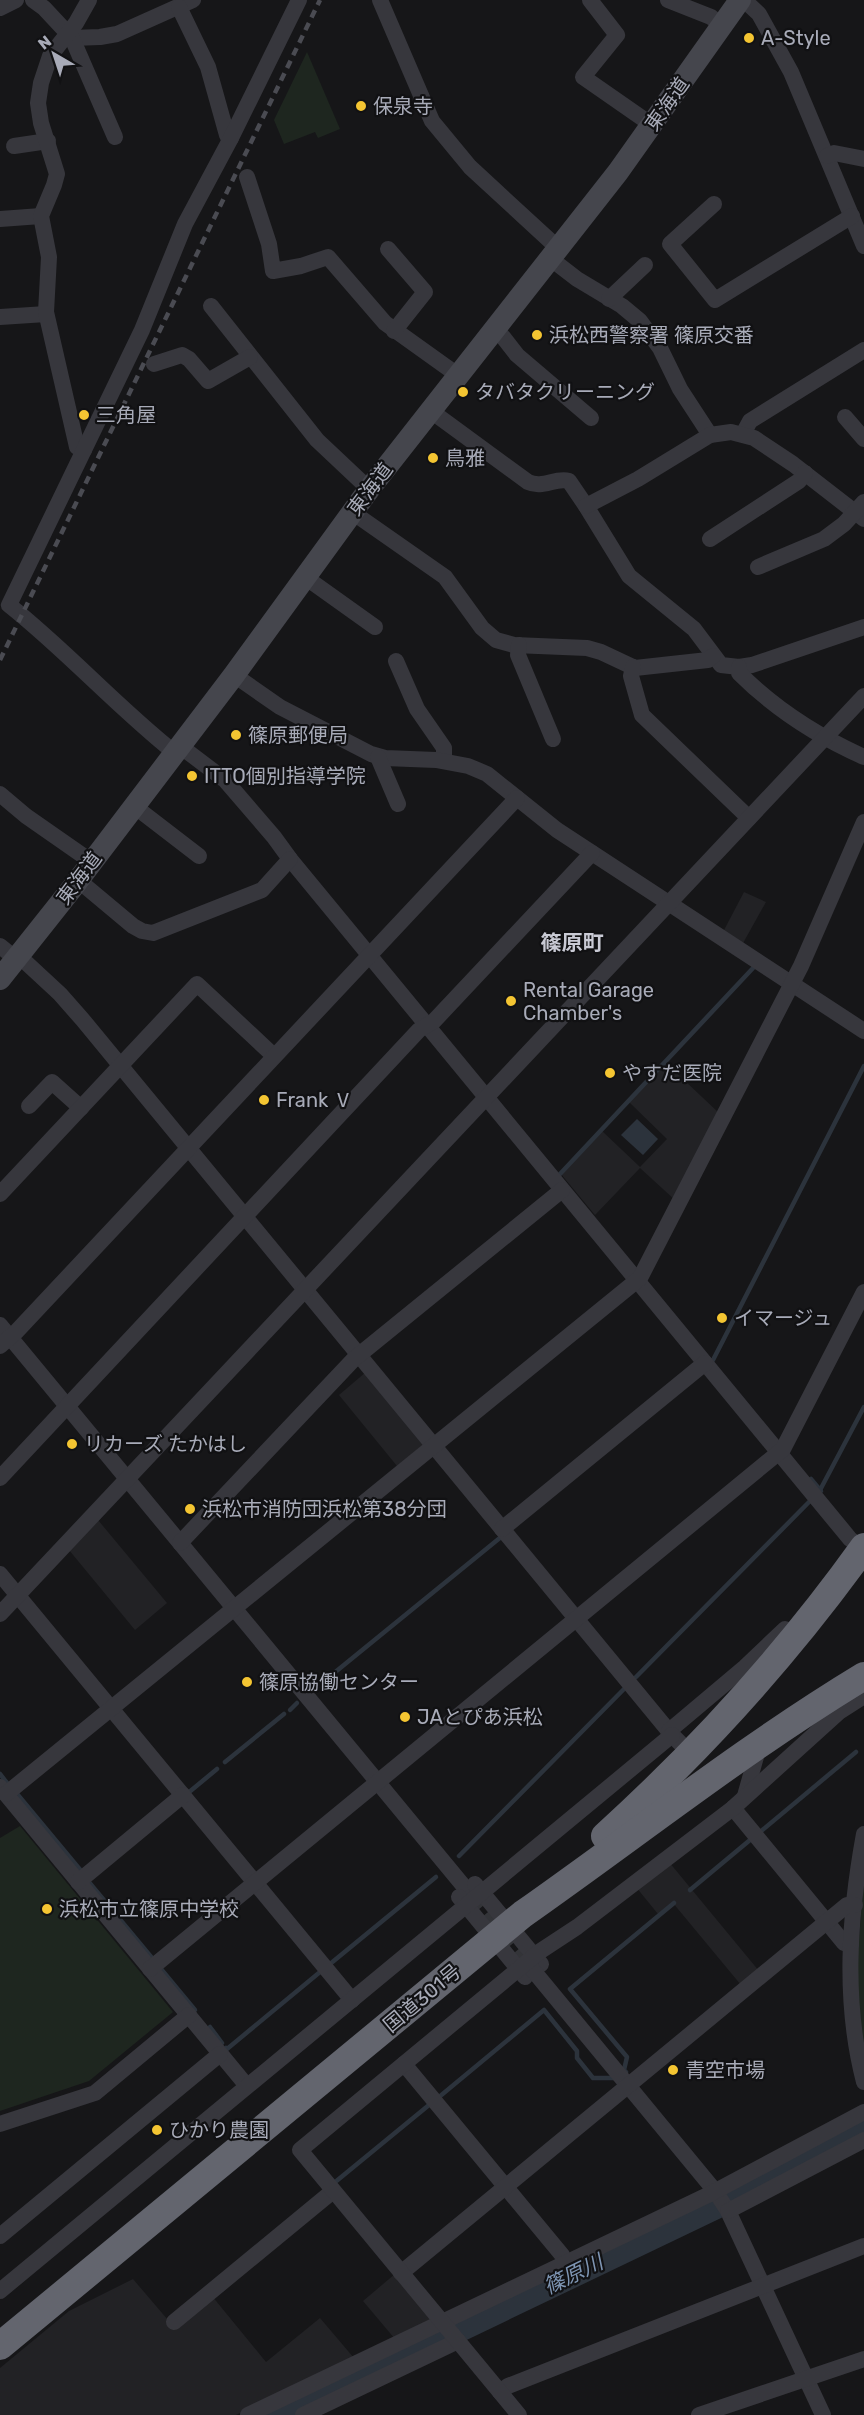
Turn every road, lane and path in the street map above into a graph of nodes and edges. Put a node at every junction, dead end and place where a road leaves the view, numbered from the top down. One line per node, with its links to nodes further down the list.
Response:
1 (15, 0): 10 (street)
2 (33, 0): 12 (street)
3 (89, 0): 12 (street)
4 (299, 0): 15 (street)
5 (380, 0): 27 (street)
6 (590, 0): 13 (street)
7 (668, 0): 11 (street)
8 (742, 0): 11 (main road, 東海道); 18 (street)
9 (174, 4): 12 (street); 15 (street)
10 (0, 8)
11 (722, 26): 13 (main road, 東海道)
12 (70, 36): 14 (street); 16 (street)
13 (652, 125): 27 (main road, 東海道)
14 (114, 137)
15 (231, 138): 45 (street)
16 (48, 141): 17 (street); 22 (street)
17 (14, 146)
18 (827, 156): 19 (street); 23 (street)
19 (864, 159)
20 (248, 177): 33 (street)
21 (714, 204): 23 (street)
22 (41, 216): 24 (street); 31 (street)
23 (852, 216): 25 (street)
24 (0, 219)
25 (864, 246)
26 (388, 249): 33 (street)
27 (555, 254): 29 (street); 34 (main road, 東海道)
28 (645, 265): 29 (street)
29 (609, 299): 43 (street)
30 (211, 306): 36 (street)
31 (46, 314): 32 (street); 45 (street)
32 (0, 316)
33 (394, 331): 38 (street)
34 (495, 331): 38 (main road, 東海道); 41 (street)
35 (864, 350): 42 (street)
36 (250, 357): 37 (street); 47 (street)
37 (154, 364)
38 (459, 376): 39 (main road, 東海道)
39 (431, 411): 47 (main road, 東海道); 48 (street)
40 (846, 417): 44 (street)
41 (591, 418)
42 (743, 434): 43 (street); 46 (street)
43 (710, 435): 48 (street)
44 (864, 439)
45 (84, 450): 54 (street)
46 (805, 473): 49 (street); 51 (street)
47 (369, 489): 50 (main road, 東海道)
48 (586, 506): 58 (street)
49 (861, 511): 52 (street)
50 (352, 512): 53 (main road, 東海道); 57 (street)
51 (710, 539)
52 (759, 567)
53 (305, 577): 55 (street); 62 (main road, 東海道)
54 (3, 602): 66 (street)
55 (375, 627)
56 (864, 627): 61 (street)
57 (519, 645): 60 (street); 64 (street)
58 (713, 656): 60 (street); 61 (street)
59 (403, 666): 69 (street)
60 (633, 667): 74 (street)
61 (739, 667): 65 (street)
62 (234, 675): 66 (main road, 東海道); 68 (street)
63 (864, 696): 65 (street)
64 (553, 739)
65 (824, 739): 67 (street); 74 (street)
66 (178, 749): 73 (main road, 東海道); 78 (street)
67 (864, 756)
68 (378, 757): 69 (street); 72 (street)
69 (444, 761): 71 (street)
70 (0, 794): 79 (street)
71 (517, 798): 76 (street); 83 (street)
72 (398, 804)
73 (134, 806): 77 (street); 79 (main road, 東海道)
74 (749, 818): 81 (street)
75 (864, 822): 85 (street)
76 (592, 853): 81 (street); 86 (street)
77 (199, 856)
78 (290, 859): 80 (street); 83 (street)
79 (92, 862): 80 (main road, 東海道)
80 (78, 880): 82 (main road, 東海道)
81 (669, 903): 85 (street); 91 (street)
82 (12, 953): 84 (main road, 東海道); 89 (street)
83 (369, 955): 86 (street); 88 (street)
84 (0, 979)
85 (792, 984): 87 (street); 97 (street)
86 (427, 1026): 91 (street); 96 (street)
87 (864, 1031)
88 (274, 1056): 89 (street); 93 (street)
89 (120, 1065): 92 (street); 93 (street)
90 (30, 1098): 92 (street)
91 (486, 1098): 94 (street); 98 (street)
92 (81, 1108): 95 (street)
93 (189, 1148): 96 (street); 100 (street)
94 (562, 1190): 97 (street); 101 (street)
95 (0, 1194)
96 (245, 1216): 98 (street); 103 (street)
97 (637, 1280): 102 (street); 104 (street)
98 (306, 1290): 101 (street); 107 (street)
99 (864, 1292): 105 (street)
100 (4, 1336): 103 (street)
101 (359, 1355): 104 (street); 109 (street)
102 (705, 1363): 105 (street); 108 (street)
103 (67, 1406): 106 (street); 107 (street)
104 (434, 1446): 108 (street); 113 (street)
105 (778, 1453): 110 (street); 115 (street)
106 (0, 1478)
107 (127, 1479): 109 (street); 112 (street)
108 (502, 1529): 115 (street)
109 (180, 1543): 113 (street)
110 (862, 1543): 119 (highway)
111 (0, 1574): 112 (street)
112 (18, 1596): 114 (street); 118 (street)
113 (234, 1609): 118 (street); 121 (street)
114 (0, 1614)
115 (576, 1618): 119 (street); 121 (street)
116 (864, 1676): 120 (highway, 国道301号)
117 (864, 1696): 124 (street)
118 (112, 1708): 122 (street); 123 (street)
119 (677, 1740): 128 (street); 131 (highway)
120 (760, 1742): 124 (street); 131 (highway, 国道301号)
121 (381, 1786): 127 (street); 128 (street)
122 (3, 1794): 126 (street)
123 (183, 1795): 126 (street); 127 (street)
124 (739, 1803): 130 (street); 133 (street)
125 (864, 1834): 129 (street)
126 (78, 1882): 134 (street)
127 (254, 1882): 134 (street); 135 (street)
128 (473, 1898): 131 (street); 135 (street)
129 (855, 1905): 130 (street); 132 (street)
130 (826, 1922): 132 (street); 139 (street)
131 (509, 1926): 133 (street); 156 (highway, 国道301号)
132 (851, 1944): 140 (street)
133 (528, 1965): 138 (street); 139 (street)
134 (150, 1969): 136 (street)
135 (352, 2000): 141 (street)
136 (189, 2015): 137 (street); 143 (street)
137 (220, 2054): 141 (street); 148 (street)
138 (404, 2064): 145 (street); 146 (street)
139 (624, 2081): 145 (street); 147 (street)
140 (864, 2082)
141 (247, 2086): 153 (street)
142 (864, 2112): 147 (street)
143 (0, 2124)
144 (864, 2140): 147 (street)
145 (505, 2187): 150 (street); 151 (street)
146 (333, 2191): 151 (street); 154 (street)
147 (722, 2202): 150 (street); 152 (street)
148 (0, 2236)
149 (864, 2246): 152 (street)
150 (565, 2263): 155 (street)
151 (401, 2273): 155 (street)
152 (763, 2286): 158 (street); 159 (street)
153 (0, 2290)
154 (174, 2322)
155 (450, 2332): 159 (street); 160 (street); 161 (street)
156 (0, 2346)
157 (864, 2359): 158 (street)
158 (808, 2379): 163 (street); 164 (street)
159 (500, 2392): 162 (street)
160 (248, 2415)
161 (303, 2415)
162 (519, 2415)
163 (699, 2415)
164 (823, 2415)

